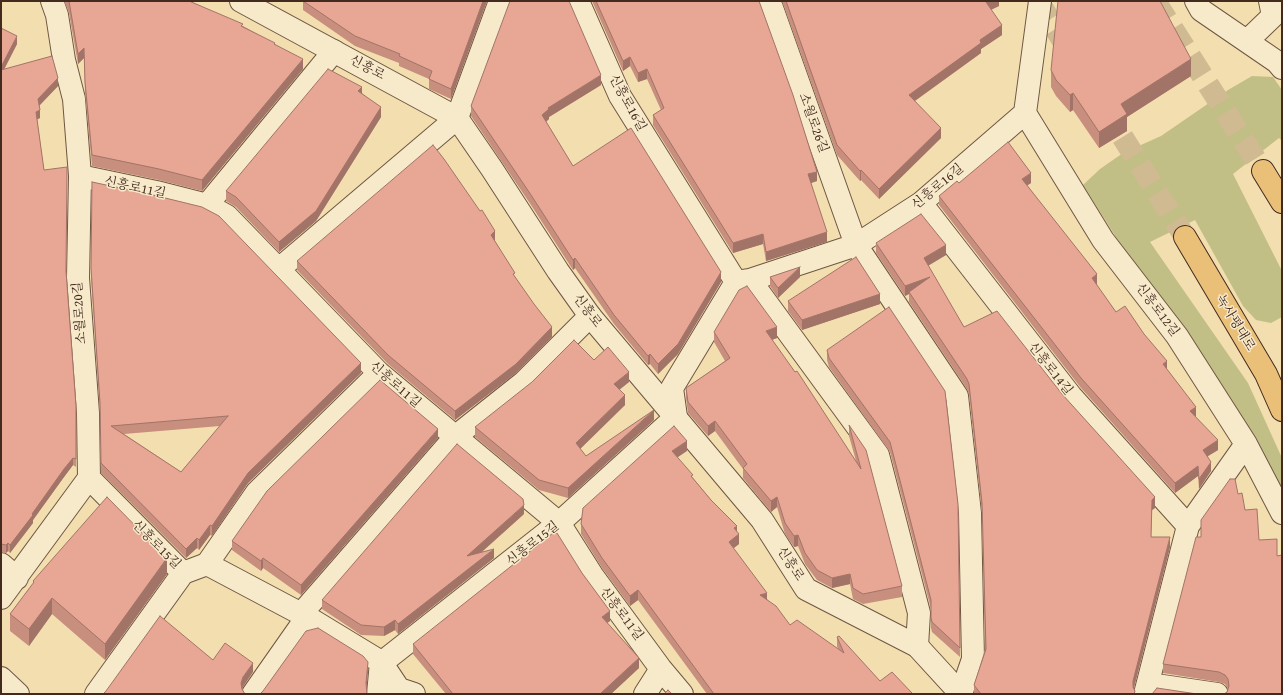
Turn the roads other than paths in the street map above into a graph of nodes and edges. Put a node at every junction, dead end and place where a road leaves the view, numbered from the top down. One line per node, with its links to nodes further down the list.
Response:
1 (52, 1): 15 (street, 소월로20길)
2 (242, 1): 10 (street, 신흥로)
3 (500, 1): 13 (street)
4 (578, 1): 22 (street, 신흥로16길)
5 (768, 1): 20 (street, 소월로26길)
6 (1040, 1): 12 (street)
7 (1196, 1): 9 (street)
8 (1270, 1): 9 (street)
9 (1247, 41): 11 (street)
10 (334, 51): 13 (street, 신흥로); 18 (street)
11 (1282, 68)
12 (1024, 113): 17 (street, 신흥로16길); 28 (street, 신흥로12길)
13 (457, 118): 21 (street); 23 (street, 신흥로)
14 (1263, 171): 16 (main road)
15 (80, 176): 18 (street, 신흥로11길); 29 (street, 소월로20길)
16 (1282, 202)
17 (921, 203): 20 (street, 신흥로16길); 32 (street, 신흥로14길)
18 (207, 205): 21 (street, 신흥로11길)
19 (1185, 238): 25 (main road, 녹사평대로)
20 (856, 245): 22 (street, 신흥로16길); 50 (street, 신흥로)
21 (279, 269): 24 (street, 신흥로11길)
22 (743, 281): 26 (street); 38 (street)
23 (590, 316): 26 (street, 신흥로); 27 (street)
24 (379, 373): 27 (street, 신흥로11길); 33 (street)
25 (1282, 410)
26 (676, 417): 31 (street, 신흥로15길); 38 (street, 신흥로)
27 (456, 436): 31 (street, 신흥로11길); 37 (street)
28 (1246, 444): 30 (street, 신흥로12길); 32 (street)
29 (89, 478): 34 (street); 35 (street, 신흥로15길)
30 (1282, 513)
31 (560, 524): 39 (street, 신흥로15길); 40 (street, 신흥로11길)
32 (1188, 526): 42 (street)
33 (207, 564): 35 (street, 신흥로15길); 37 (street)
34 (9, 571): 36 (street)
35 (183, 573): 44 (street)
36 (1, 598)
37 (304, 616): 39 (street); 45 (street)
38 (917, 646): 50 (street, 신흥로)
39 (381, 662): 46 (street); 47 (street)
40 (661, 668): 48 (street); 49 (street, 신흥로11길)
41 (1, 678): 43 (street)
42 (1147, 689): 51 (street)
43 (18, 694)
44 (96, 694)
45 (253, 694)
46 (378, 694)
47 (414, 694)
48 (645, 694)
49 (682, 694)
50 (961, 694)
51 (1217, 694)

